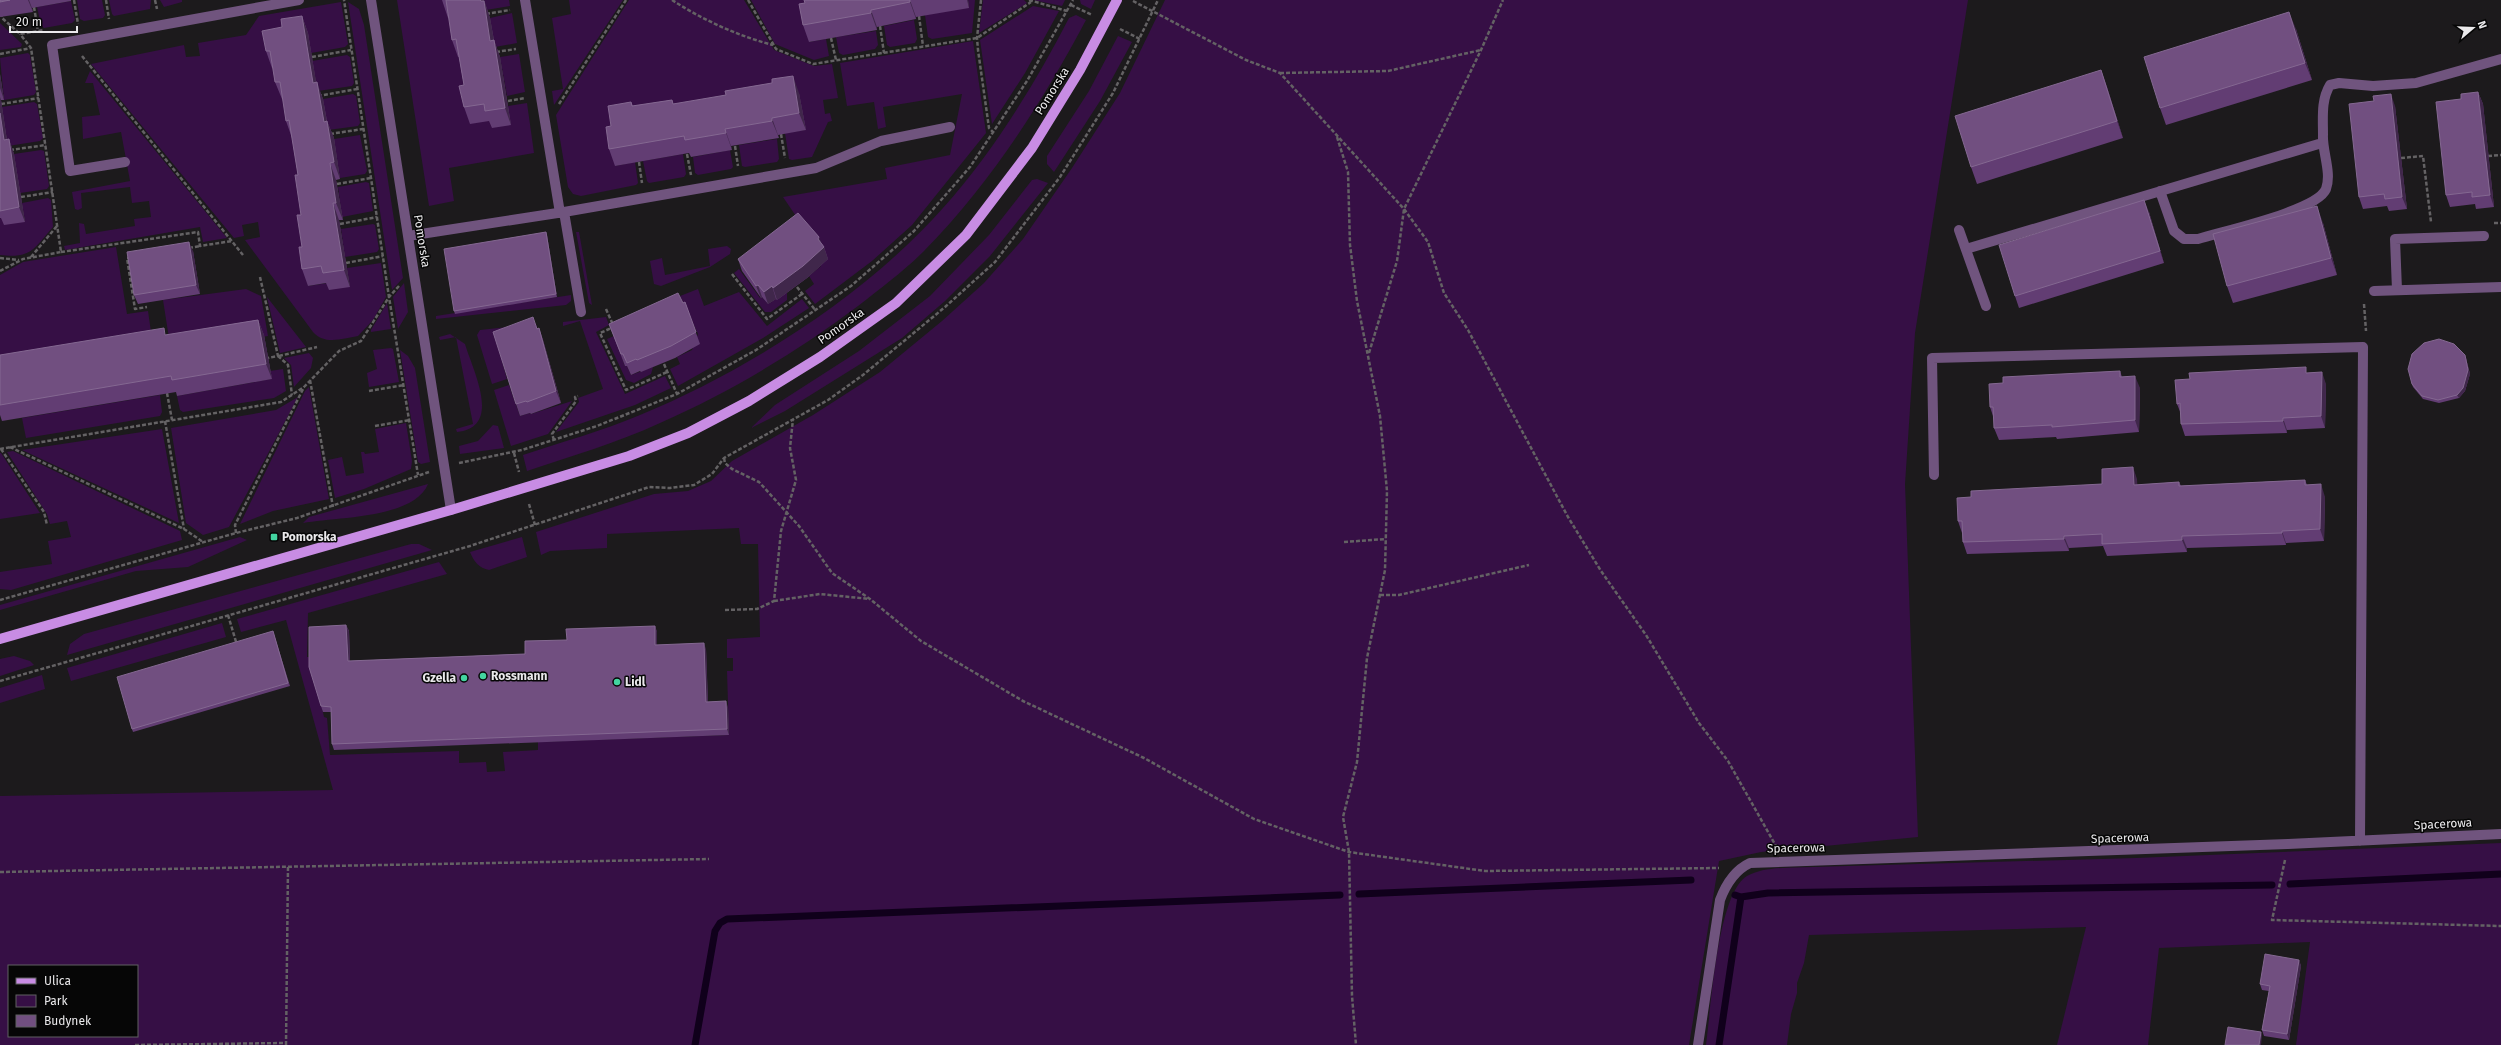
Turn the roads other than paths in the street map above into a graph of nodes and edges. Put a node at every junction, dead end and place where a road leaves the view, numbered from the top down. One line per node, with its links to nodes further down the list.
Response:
1 (299, 0): 8 (street)
2 (371, 0): 12 (street, Pomorska)
3 (525, 0): 10 (street)
4 (1117, 0): 21 (main road, Pomorska)
5 (2501, 59): 7 (street)
6 (950, 127): 10 (street)
7 (2322, 143): 9 (street); 9 (street)
8 (125, 162)
9 (2160, 192): 14 (street)
10 (562, 212): 12 (street); 19 (street)
11 (1959, 230): 14 (street)
12 (408, 236): 21 (street, Pomorska)
13 (2484, 236): 16 (street)
14 (1966, 249): 18 (street)
15 (2501, 287): 16 (street)
16 (2396, 290): 17 (street)
17 (2374, 291)
18 (1986, 306)
19 (581, 312)
20 (1934, 475): 24 (street)
21 (451, 510): 22 (main road, Pomorska)
22 (0, 638)
23 (2501, 834): 24 (street, Spacerowa)
24 (2360, 841): 25 (street, Spacerowa)
25 (1698, 1045)

